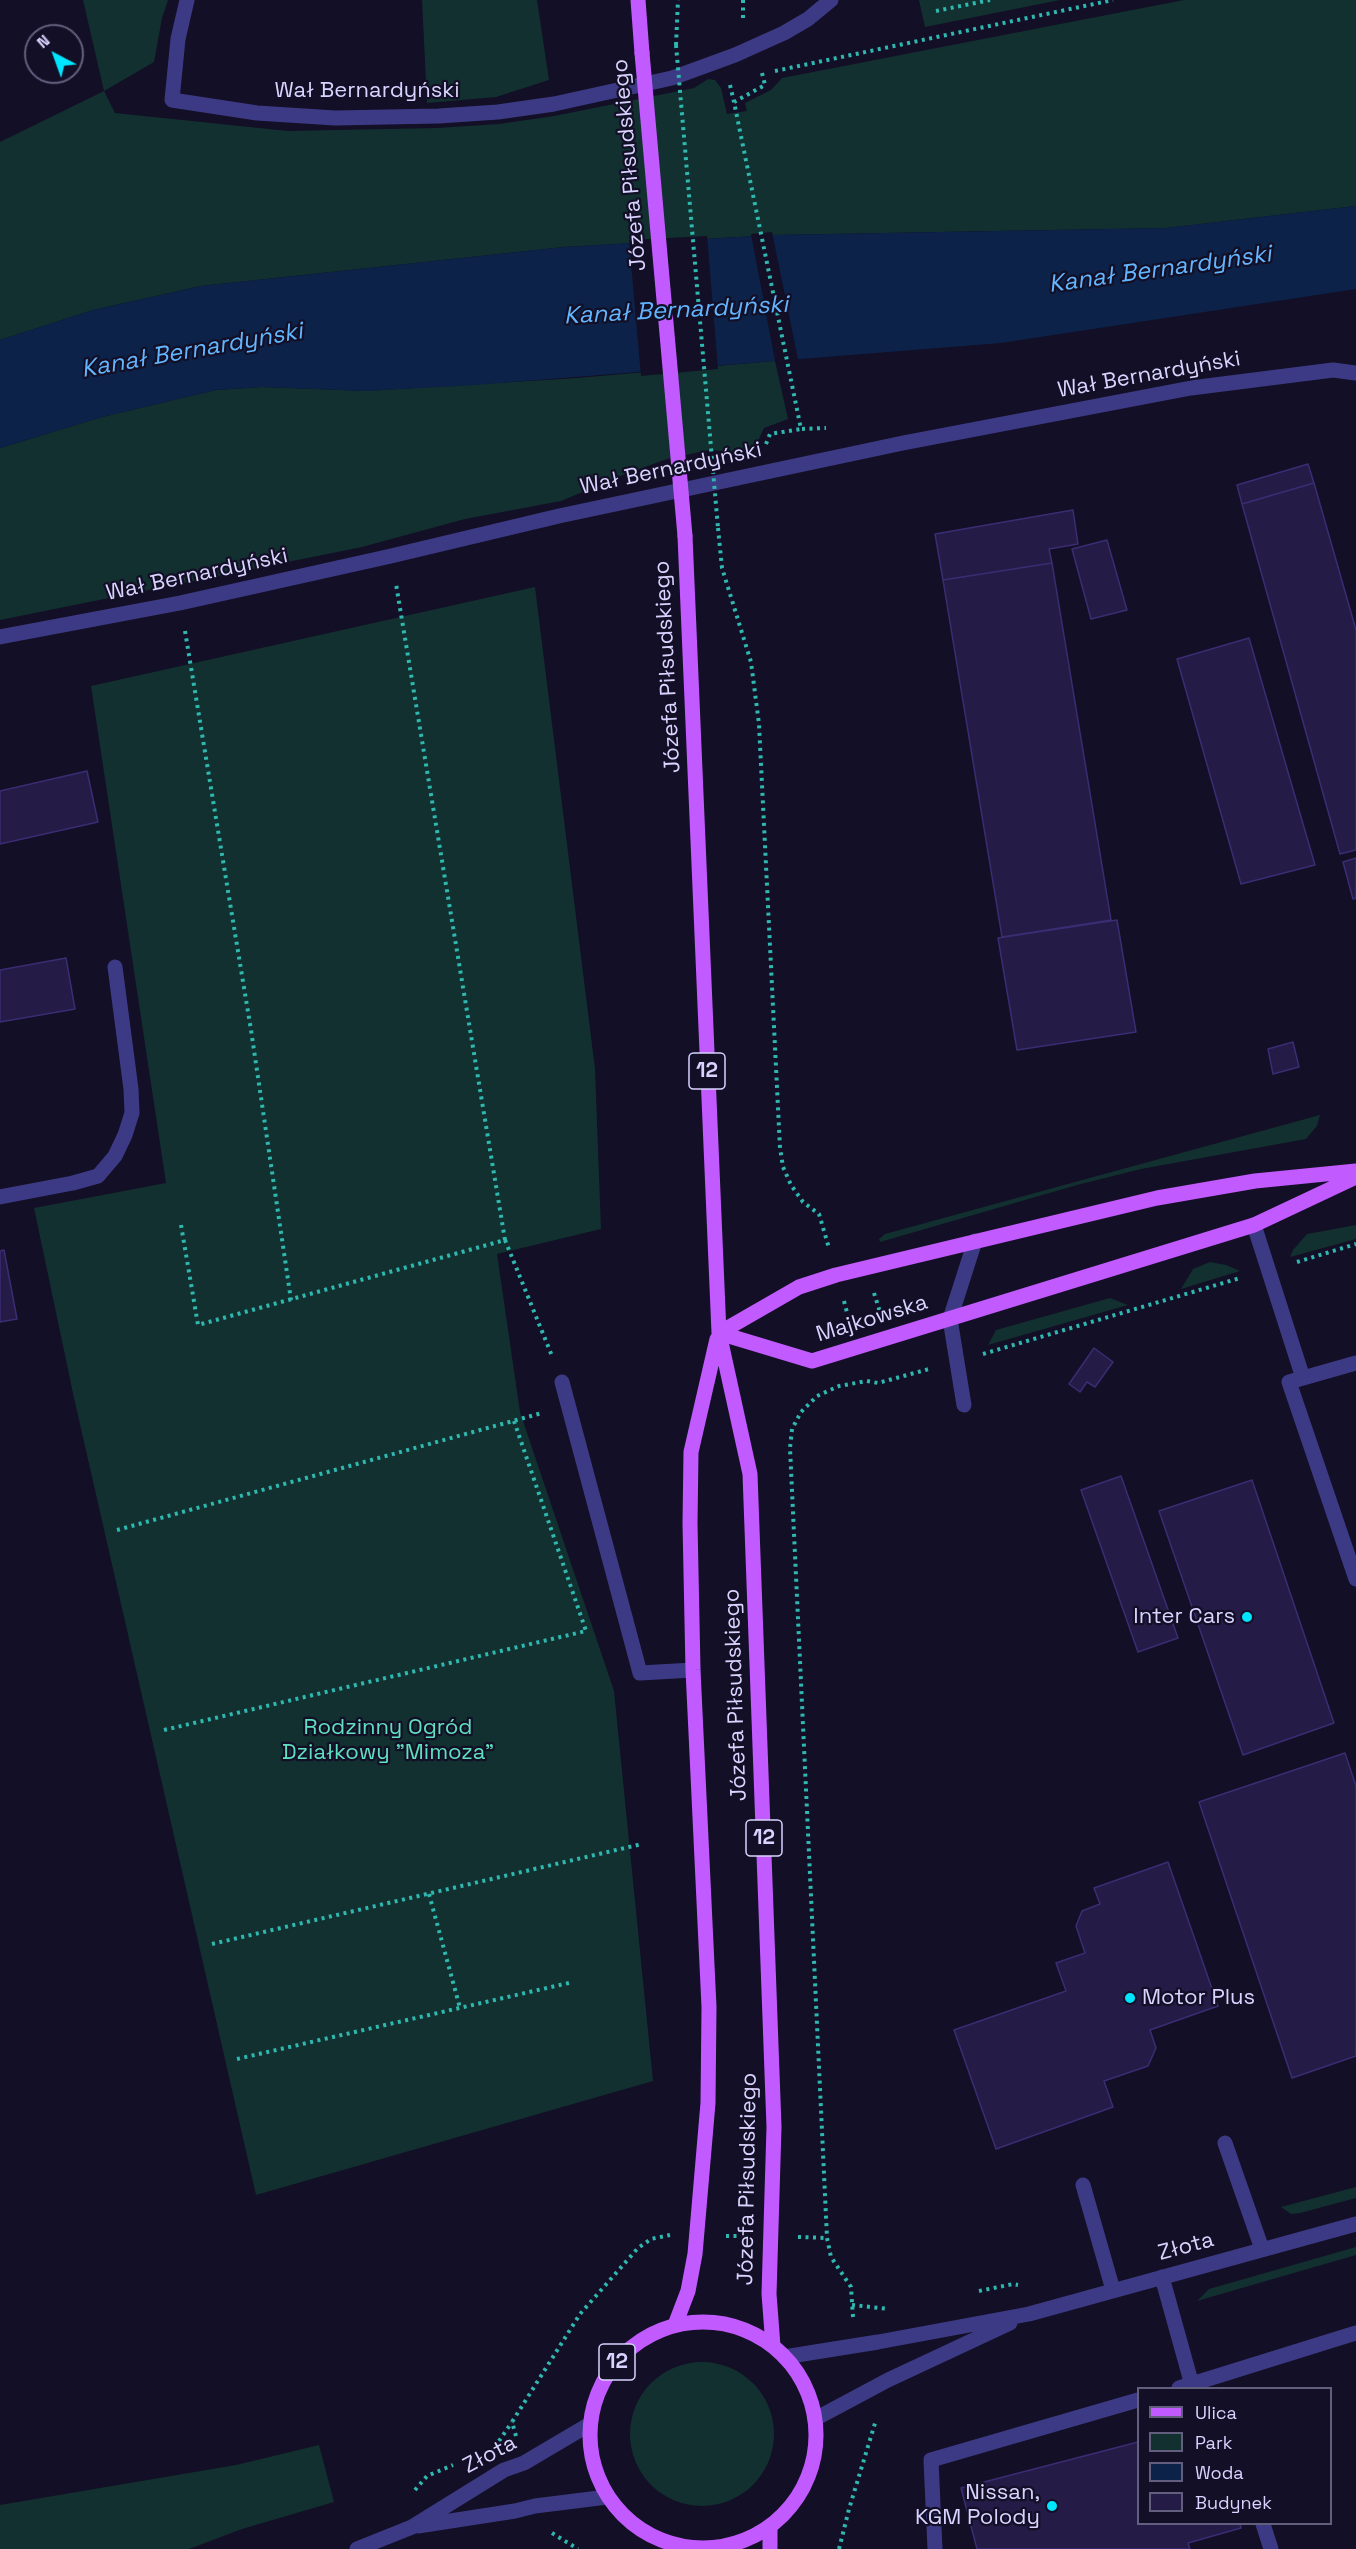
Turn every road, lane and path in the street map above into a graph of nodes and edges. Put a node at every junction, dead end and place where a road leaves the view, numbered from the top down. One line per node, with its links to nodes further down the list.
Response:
1 (187, 0): 4 (street, Wał Bernardyński)
2 (638, 0): 34 (main road, Józefa Piłsudskiego / 12, bridge)
3 (678, 0): 23 (path, bridge)
4 (831, 0)
5 (990, 0): 7 (path)
6 (1113, 0): 8 (path)
7 (936, 10)
8 (763, 73): 9 (path); 11 (path)
9 (752, 75)
10 (729, 79): 11 (path)
11 (734, 102): 13 (path)
12 (1356, 373): 16 (street, Wał Bernardyński)
13 (798, 418)
14 (801, 429): 15 (path)
15 (770, 434)
16 (391, 556): 17 (street, Wał Bernardyński); 26 (path)
17 (180, 603): 18 (street, Wał Bernardyński); 31 (path)
18 (0, 637)
19 (115, 967): 22 (street)
20 (1356, 1171): 27 (main road)
21 (1356, 1176): 25 (main road, Majkowska)
22 (0, 1197)
23 (819, 1214)
24 (181, 1225): 31 (path)
25 (1254, 1225): 29 (street); 33 (main road, Majkowska)
26 (505, 1240): 31 (path); 38 (path)
27 (975, 1241): 33 (street); 34 (main road)
28 (1356, 1245): 29 (path)
29 (1267, 1270): 35 (path); 37 (street)
30 (873, 1289): 32 (path)
31 (291, 1300)
32 (882, 1318)
33 (950, 1319): 34 (main road, Majkowska); 35 (street)
34 (719, 1333): 44 (main road, Józefa Piłsudskiego / 12); 56 (main road, Józefa Piłsudskiego / 12)
35 (956, 1362): 39 (street); 57 (path)
36 (1356, 1363): 37 (street)
37 (1303, 1378): 43 (street)
38 (562, 1382): 40 (street)
39 (964, 1405)
40 (569, 1406): 41 (path); 44 (street)
41 (514, 1421): 42 (path); 45 (path)
42 (117, 1530)
43 (1356, 1579)
44 (693, 1670): 55 (main road, Józefa Piłsudskiego / 12)
45 (164, 1730)
46 (642, 1844): 47 (path)
47 (429, 1894): 48 (path); 50 (path)
48 (212, 1944)
49 (573, 1982): 50 (path)
50 (460, 2008): 51 (path)
51 (237, 2059)
52 (1225, 2144): 58 (street)
53 (1083, 2185): 61 (street)
54 (1356, 2224): 58 (street, Złota)
55 (697, 2236): 56 (path); 66 (main road, Józefa Piłsudskiego / 12); 76 (path)
56 (771, 2237): 57 (path); 69 (main road, Józefa Piłsudskiego / 12)
57 (827, 2238): 63 (path)
58 (1262, 2249): 59 (street, Złota)
59 (1162, 2277): 61 (street, Złota); 71 (street)
60 (1013, 2284): 62 (path)
61 (1113, 2290): 65 (street, Złota)
62 (970, 2293)
63 (852, 2305): 64 (path); 68 (path)
64 (894, 2309)
65 (1029, 2314): 68 (street, Złota); 72 (street, Złota)
66 (675, 2325): 69 (main road, 12); 75 (main road, 12)
67 (1356, 2333): 70 (street)
68 (858, 2345): 69 (street, Złota)
69 (778, 2351): 74 (main road, 12)
70 (1222, 2382): 71 (street)
71 (1185, 2386)
72 (869, 2391): 74 (street, Złota); 86 (path)
73 (1137, 2400): 87 (street)
74 (815, 2420): 81 (main road, 12)
75 (590, 2424): 76 (street, Złota); 77 (main road, 12)
76 (524, 2463): 80 (street, Złota)
77 (607, 2497): 78 (street, Złota); 83 (main road, 12)
78 (535, 2506): 80 (street, Złota); 84 (path)
79 (1264, 2525): 88 (street)
80 (412, 2527): 82 (street, Złota)
81 (770, 2527): 83 (main road, 12); 85 (main road)
82 (361, 2548)
83 (685, 2548)
84 (578, 2549)
85 (770, 2549)
86 (839, 2549)
87 (936, 2549)
88 (1270, 2549)

